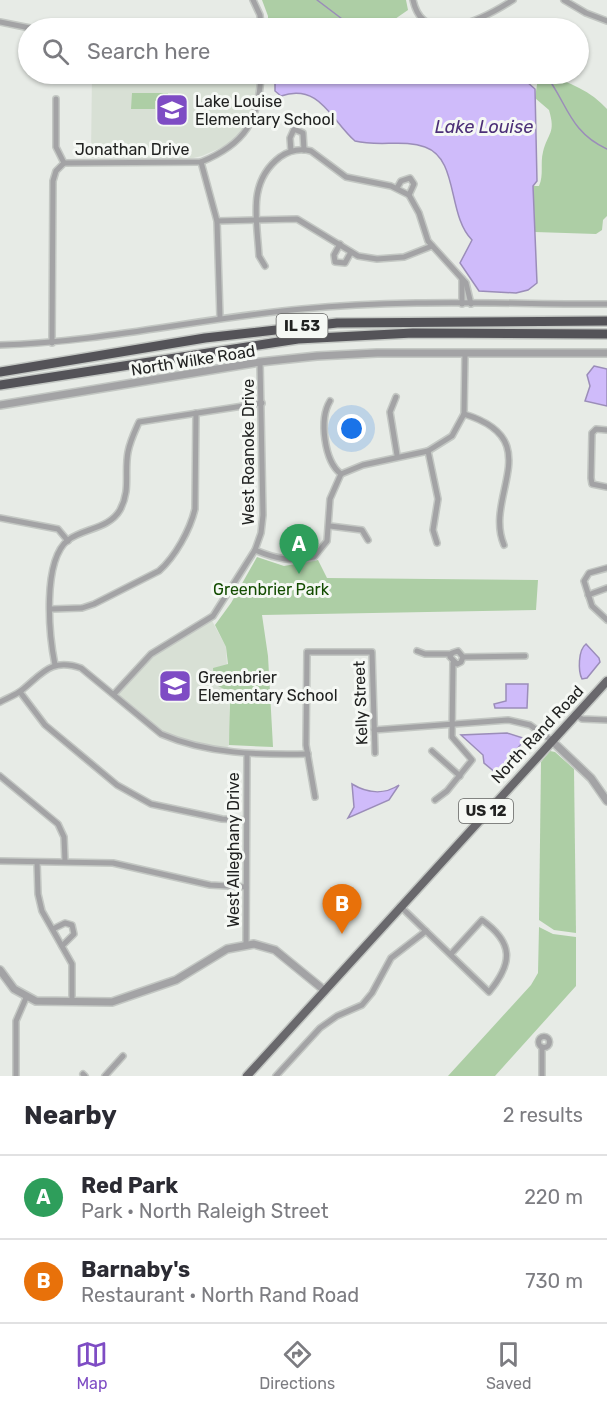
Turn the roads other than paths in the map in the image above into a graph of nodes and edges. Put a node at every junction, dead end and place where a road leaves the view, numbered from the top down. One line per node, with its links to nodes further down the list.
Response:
1 (253, 0): 5 (street)
2 (413, 0): 6 (street)
3 (513, 0): 7 (street)
4 (564, 0): 8 (street)
5 (260, 18)
6 (419, 18)
7 (483, 18)
8 (607, 21)
9 (0, 22): 10 (street)
10 (18, 26)
11 (261, 84): 15 (street)
12 (56, 99): 16 (street)
13 (304, 150): 14 (street); 14 (street); 17 (street)
14 (291, 151): 19 (street)
15 (201, 162): 16 (street, Jonathan Drive); 20 (street)
16 (64, 163): 32 (street)
17 (397, 188): 18 (street); 18 (street)
18 (409, 195): 22 (street)
19 (257, 219): 20 (street); 21 (street); 24 (street)
20 (217, 221): 29 (street)
21 (340, 244): 23 (street); 23 (street)
22 (432, 246): 23 (street); 25 (street)
23 (351, 252)
24 (264, 266)
25 (462, 279): 26 (street); 27 (street)
26 (462, 304): 27 (street); 29 (street)
27 (471, 304): 28 (street)
28 (607, 304)
29 (220, 318): 32 (street)
30 (607, 321): 37 (highway, IL 53)
31 (605, 335): 38 (highway, IL 53)
32 (52, 343): 33 (street)
33 (0, 345)
34 (607, 353): 35 (street, North Wilke Road)
35 (465, 354): 36 (street, North Wilke Road); 44 (street)
36 (260, 362): 41 (street, West Roanoke Drive); 42 (street, North Wilke Road)
37 (0, 372)
38 (0, 386)
39 (396, 397): 47 (street)
40 (330, 401): 48 (street)
41 (262, 403): 43 (street); 56 (street, West Roanoke Drive)
42 (0, 405)
43 (196, 413): 53 (street); 60 (street)
44 (464, 414): 46 (street); 55 (street)
45 (607, 430): 49 (street)
46 (428, 451): 47 (street); 54 (street)
47 (397, 455): 48 (street)
48 (341, 474): 51 (street)
49 (607, 487)
50 (0, 518): 53 (street)
51 (330, 526): 52 (street); 56 (street)
52 (368, 540)
53 (68, 541): 60 (street)
54 (437, 543)
55 (504, 545)
56 (255, 550): 70 (street, West Roanoke Drive)
57 (607, 568): 59 (street)
58 (607, 588): 59 (street)
59 (588, 595): 61 (street)
60 (52, 609): 67 (street)
61 (607, 620)
62 (417, 651): 63 (street)
63 (451, 654): 65 (street); 66 (street)
64 (525, 656): 65 (street)
65 (464, 657): 66 (street)
66 (453, 663): 74 (street)
67 (55, 665): 69 (street); 70 (street)
68 (607, 681): 72 (main road, North Rand Road / US 12)
69 (20, 692): 71 (street); 86 (street)
70 (114, 694): 80 (street)
71 (0, 702)
72 (575, 714): 73 (street); 76 (main road, North Rand Road / US 12)
73 (607, 720)
74 (452, 724): 75 (street); 76 (street); 81 (street)
75 (374, 730): 78 (street, Kelly Street); 79 (street, Kelly Street)
76 (551, 740): 84 (street); 91 (main road, North Rand Road / US 12)
77 (432, 751): 81 (street)
78 (375, 753)
79 (308, 754): 80 (street); 83 (street)
80 (246, 755): 86 (street, West Alleghany Drive)
81 (460, 776): 85 (street)
82 (1, 779): 88 (street)
83 (315, 797)
84 (607, 798)
85 (435, 800)
86 (246, 820): 90 (street, West Alleghany Drive)
87 (0, 861): 89 (street)
88 (65, 861): 89 (street); 90 (street)
89 (37, 862): 92 (street)
90 (246, 887): 94 (street, West Alleghany Drive)
91 (400, 906): 93 (street); 98 (main road, North Rand Road / US 12)
92 (53, 929): 95 (street); 95 (street)
93 (426, 931): 96 (street); 106 (street)
94 (246, 945): 98 (street); 100 (street)
95 (62, 946): 100 (street)
96 (451, 954): 96 (street)
97 (0, 970): 99 (street)
98 (324, 990): 105 (main road, North Rand Road / US 12)
99 (26, 998): 100 (street); 103 (street)
100 (72, 1002)
101 (542, 1047): 107 (street)
102 (123, 1056): 104 (street)
103 (16, 1076)
104 (105, 1076)
105 (248, 1076)
106 (276, 1076)
107 (542, 1076)

